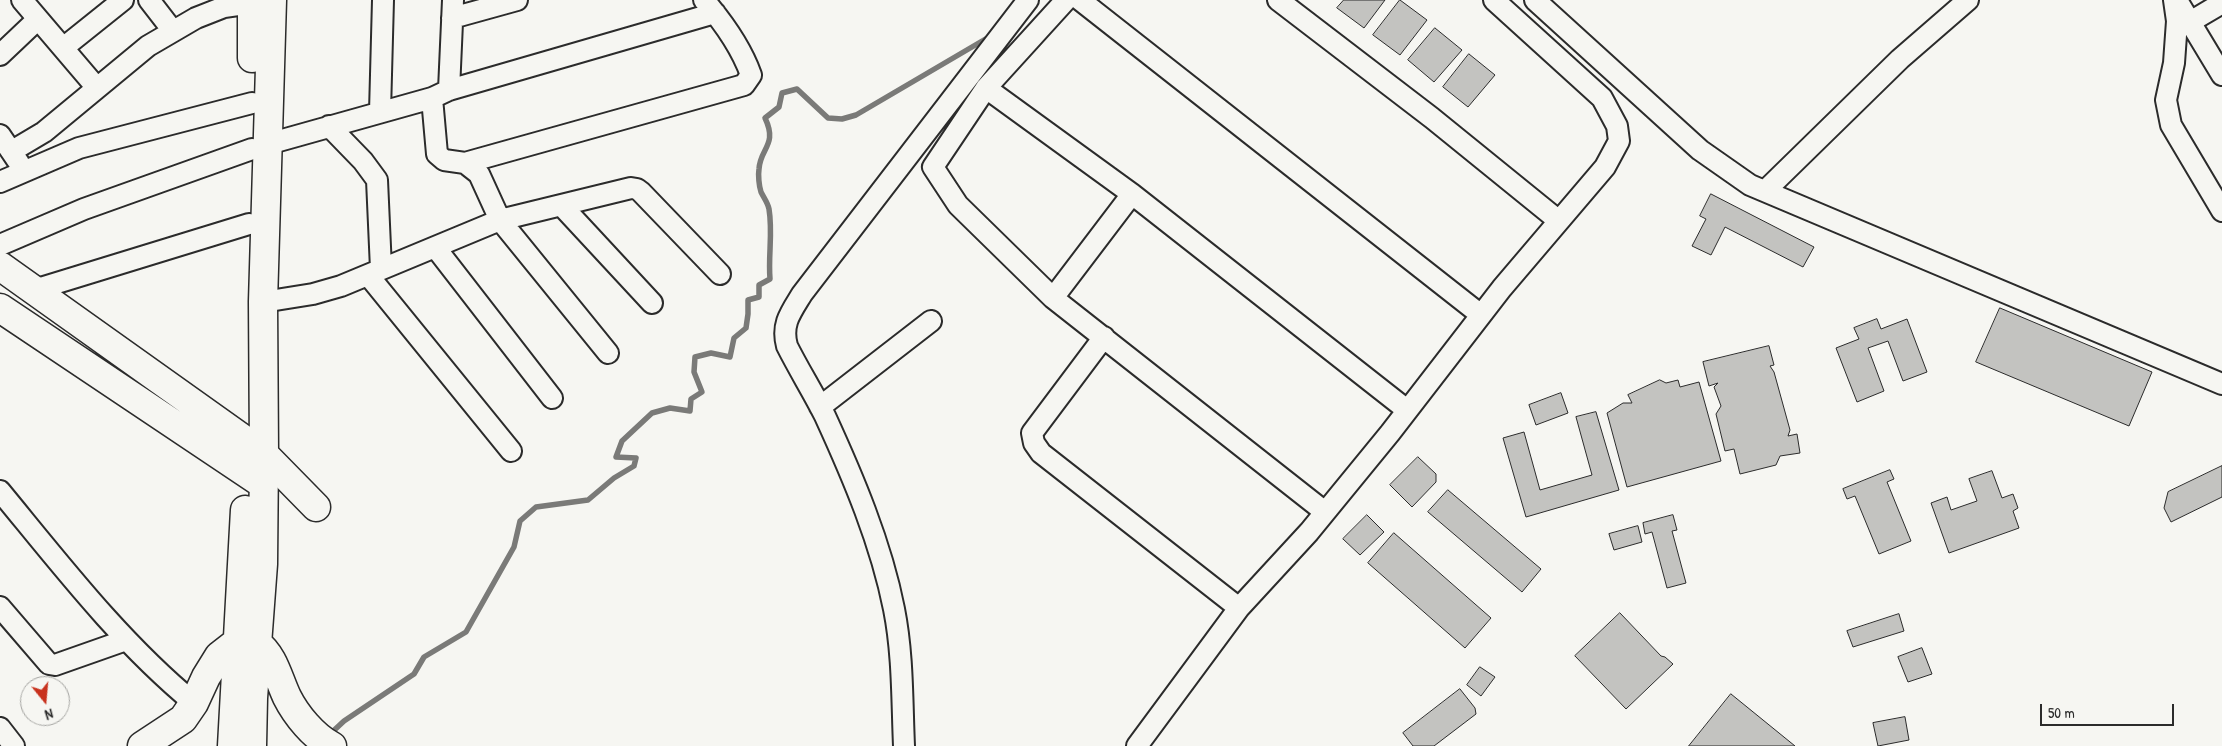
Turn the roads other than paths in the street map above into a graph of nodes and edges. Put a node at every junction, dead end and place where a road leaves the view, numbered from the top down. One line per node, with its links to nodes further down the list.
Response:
1 (123, 0): 20 (street)
2 (149, 0): 19 (street)
3 (383, 0): 27 (street)
4 (517, 0): 17 (street)
5 (1028, 0): 58 (street)
6 (1066, 0): 24 (street)
7 (1080, 0): 52 (street)
8 (1278, 0): 40 (street)
9 (1494, 0): 40 (street)
10 (1535, 0): 35 (street)
11 (1968, 0): 35 (street)
12 (2175, 0): 18 (street); 38 (street)
13 (259, 1): 19 (street); 26 (main road); 30 (main road)
14 (2222, 3): 18 (street)
15 (709, 6): 25 (street); 32 (street)
16 (32, 7): 20 (street); 21 (street)
17 (452, 9): 25 (street)
18 (2190, 22): 22 (street)
19 (173, 31): 23 (street)
20 (63, 48): 23 (street)
21 (0, 55)
22 (2222, 75)
23 (97, 88): 31 (street)
24 (986, 88): 36 (street); 48 (street)
25 (440, 94): 27 (street); 32 (street)
26 (252, 103): 30 (main road); 33 (street)
27 (380, 112): 28 (street)
28 (329, 126): 30 (street); 45 (street)
29 (0, 135): 31 (street)
30 (260, 146): 41 (main road); 42 (street); 49 (main road)
31 (12, 152): 33 (street)
32 (465, 163): 39 (street)
33 (24, 171): 34 (street)
34 (0, 182)
35 (1764, 191): 56 (street)
36 (1132, 194): 48 (street); 59 (street)
37 (562, 206): 39 (street); 46 (street); 50 (street)
38 (2222, 211)
39 (500, 220): 43 (street); 55 (street)
40 (1559, 221): 52 (street)
41 (249, 224): 47 (street); 60 (main road)
42 (0, 245)
43 (435, 246): 45 (street); 57 (street)
44 (0, 266): 47 (main road)
45 (375, 272): 49 (street); 61 (street)
46 (720, 274)
47 (34, 290): 60 (main road)
48 (1053, 298): 54 (street)
49 (263, 302): 60 (main road)
50 (652, 303)
51 (0, 308): 62 (main road)
52 (1481, 314): 59 (street)
53 (931, 321): 58 (street)
54 (1104, 337): 64 (street); 66 (street)
55 (608, 354)
56 (2222, 384)
57 (552, 398)
58 (820, 408): 76 (street)
59 (1407, 410): 64 (street)
60 (256, 449): 62 (main road); 62 (main road)
61 (511, 451)
62 (255, 480): 68 (main road)
63 (0, 491): 67 (street)
64 (1325, 512): 66 (street)
65 (0, 607): 67 (street)
66 (1239, 608): 77 (street)
67 (126, 640): 69 (street)
68 (247, 643): 69 (main road); 73 (main road); 74 (main road); 75 (main road)
69 (194, 704): 72 (main road)
70 (0, 728): 71 (street)
71 (14, 746)
72 (142, 746)
73 (232, 746)
74 (252, 746)
75 (332, 746)
76 (904, 746)
77 (1137, 746)

